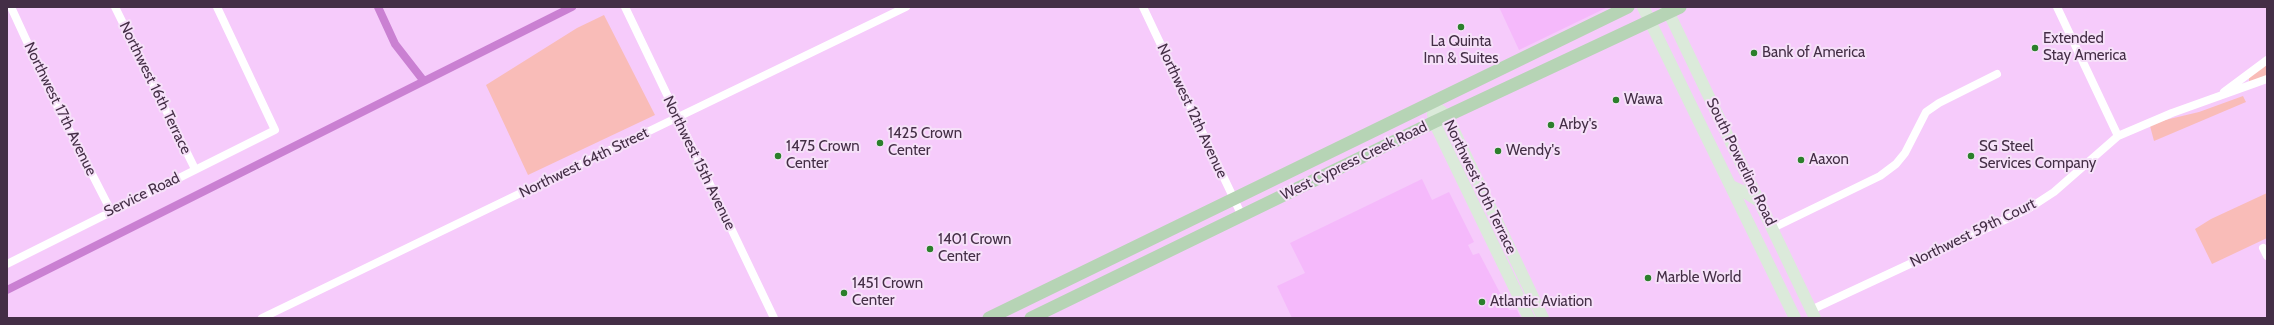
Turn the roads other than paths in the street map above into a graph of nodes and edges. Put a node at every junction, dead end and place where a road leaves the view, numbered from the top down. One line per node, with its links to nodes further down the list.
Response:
1 (11, 7): 25 (street, Northwest 17th Avenue)
2 (115, 7): 21 (street, Northwest 16th Terrace)
3 (217, 7): 21 (street, Service Road)
4 (625, 7): 18 (street, Northwest 15th Avenue)
5 (906, 7): 18 (street, Northwest 64th Street)
6 (1143, 7): 23 (street, Northwest 12th Avenue)
7 (1628, 7): 16 (main road, West Cypress Creek Road)
8 (1643, 7): 11 (main road, South Powerline Road)
9 (2057, 7): 20 (street)
10 (1672, 9): 11 (main road, West Cypress Creek Road); 24 (main road, South Powerline Road)
11 (1649, 20): 17 (main road, West Cypress Creek Road); 22 (main road, South Powerline Road)
12 (2267, 60): 15 (street, Northwest 59th Court)
13 (1997, 74): 27 (street)
14 (2267, 79): 15 (street, Northwest 59th Court)
15 (2209, 100): 20 (street, Northwest 59th Court)
16 (1431, 102): 17 (main road, Northwest 10th Terrace); 19 (main road, Northwest 10th Terrace); 23 (main road, West Cypress Creek Road)
17 (1447, 116): 19 (main road, West Cypress Creek Road); 31 (main road, Northwest 10th Terrace)
18 (676, 118): 35 (street, Northwest 64th Street); 36 (street, Northwest 15th Avenue)
19 (1434, 122): 26 (main road, West Cypress Creek Road); 32 (main road, Northwest 10th Terrace)
20 (2118, 136): 34 (street, Northwest 59th Court)
21 (195, 169): 25 (street, Service Road)
22 (1731, 186): 24 (main road); 33 (main road, South Powerline Road)
23 (1233, 199): 26 (street, Northwest 12th Avenue); 37 (main road, West Cypress Creek Road)
24 (1761, 203): 27 (main road, South Powerline Road)
25 (111, 211): 30 (street, Service Road)
26 (1242, 216): 38 (main road, West Cypress Creek Road)
27 (1772, 228): 34 (main road, South Powerline Road)
28 (2263, 248): 29 (street)
29 (2267, 256)
30 (8, 261)
31 (1530, 291): 32 (main road); 40 (main road, Northwest 10th Terrace)
32 (1518, 297): 39 (main road, Northwest 10th Terrace)
33 (1786, 299): 34 (main road); 41 (main road, South Powerline Road)
34 (1810, 315)
35 (262, 318)
36 (774, 318)
37 (989, 318)
38 (1030, 318)
39 (1529, 318)
40 (1543, 318)
41 (1795, 318)

